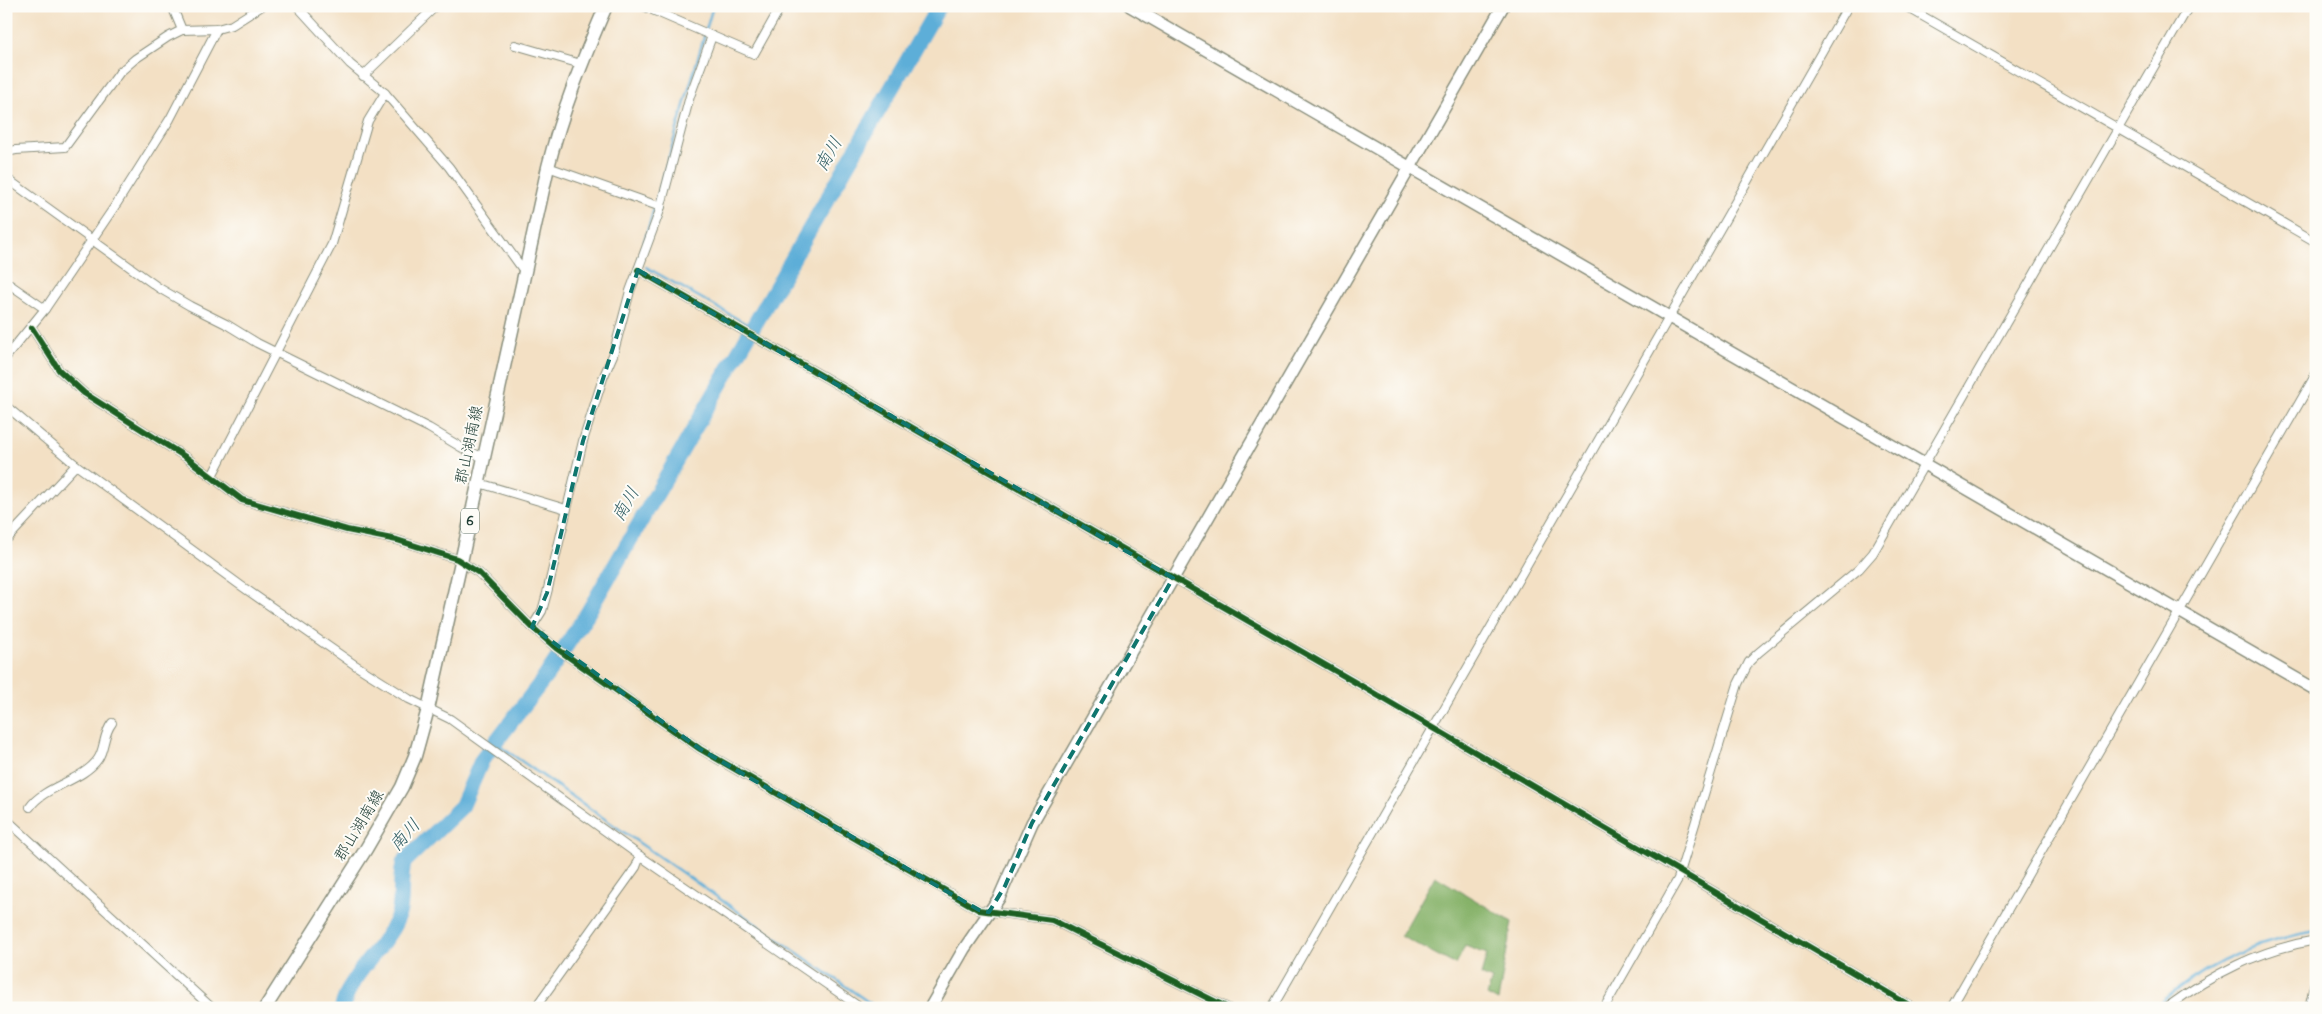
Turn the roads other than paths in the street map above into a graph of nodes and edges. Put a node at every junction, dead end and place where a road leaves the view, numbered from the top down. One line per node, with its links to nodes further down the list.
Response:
1 (172, 6): 14 (street)
2 (262, 6): 13 (street)
3 (297, 6): 18 (street)
4 (436, 6): 18 (street)
5 (606, 6): 17 (main road, 郡山湖南線 / 6)
6 (642, 6): 15 (street)
7 (781, 6): 15 (street)
8 (1130, 6): 23 (street)
9 (1503, 6): 23 (street)
10 (1848, 6): 32 (street)
11 (1905, 6): 20 (street)
12 (2189, 6): 20 (street)
13 (217, 29): 14 (street); 26 (street)
14 (182, 30): 21 (street)
15 (712, 36): 25 (street)
16 (515, 45): 17 (street)
17 (581, 64): 22 (main road, 郡山湖南線 / 6)
18 (363, 76): 19 (street)
19 (385, 93): 29 (street); 34 (street)
20 (2118, 128): 27 (street); 40 (street)
21 (6, 152)
22 (548, 167): 25 (street); 29 (main road, 郡山湖南線 / 6)
23 (1410, 168): 32 (street); 46 (street)
24 (6, 178): 26 (street)
25 (661, 207): 28 (street)
26 (92, 239): 31 (street); 34 (street)
27 (2316, 242)
28 (638, 270): 43 (street); 46 (street)
29 (524, 271): 38 (main road, 郡山湖南線 / 6)
30 (6, 282): 31 (street)
31 (45, 310): 33 (street)
32 (1669, 317): 40 (street); 52 (street)
33 (32, 328): 35 (street); 41 (street)
34 (275, 352): 38 (street); 41 (street)
35 (6, 357)
36 (2316, 374): 47 (street)
37 (6, 406): 39 (street)
38 (484, 458): 42 (main road, 郡山湖南線 / 6)
39 (76, 464): 44 (street); 50 (street)
40 (1924, 465): 47 (street); 56 (street)
41 (212, 476): 45 (street)
42 (478, 483): 43 (street); 45 (main road, 郡山湖南線 / 6)
43 (566, 509): 48 (street)
44 (6, 540)
45 (462, 562): 48 (street); 50 (main road, 郡山湖南線 / 6)
46 (1173, 578): 52 (street); 57 (street)
47 (2179, 612): 49 (street); 69 (street)
48 (532, 627): 57 (street)
49 (2316, 690)
50 (428, 709): 55 (street); 61 (main road, 郡山湖南線 / 6)
51 (112, 723): 53 (street)
52 (1433, 728): 56 (street); 66 (street)
53 (30, 807)
54 (6, 819): 60 (street)
55 (640, 856): 62 (street); 63 (street)
56 (1681, 872): 67 (street); 68 (street)
57 (989, 912): 64 (street); 65 (street)
58 (2316, 940): 70 (street)
59 (2316, 978): 71 (street)
60 (212, 1008)
61 (265, 1008)
62 (535, 1008)
63 (861, 1008)
64 (930, 1008)
65 (1228, 1008)
66 (1272, 1008)
67 (1604, 1008)
68 (1914, 1008)
69 (1951, 1008)
70 (2166, 1008)
71 (2310, 1008)

